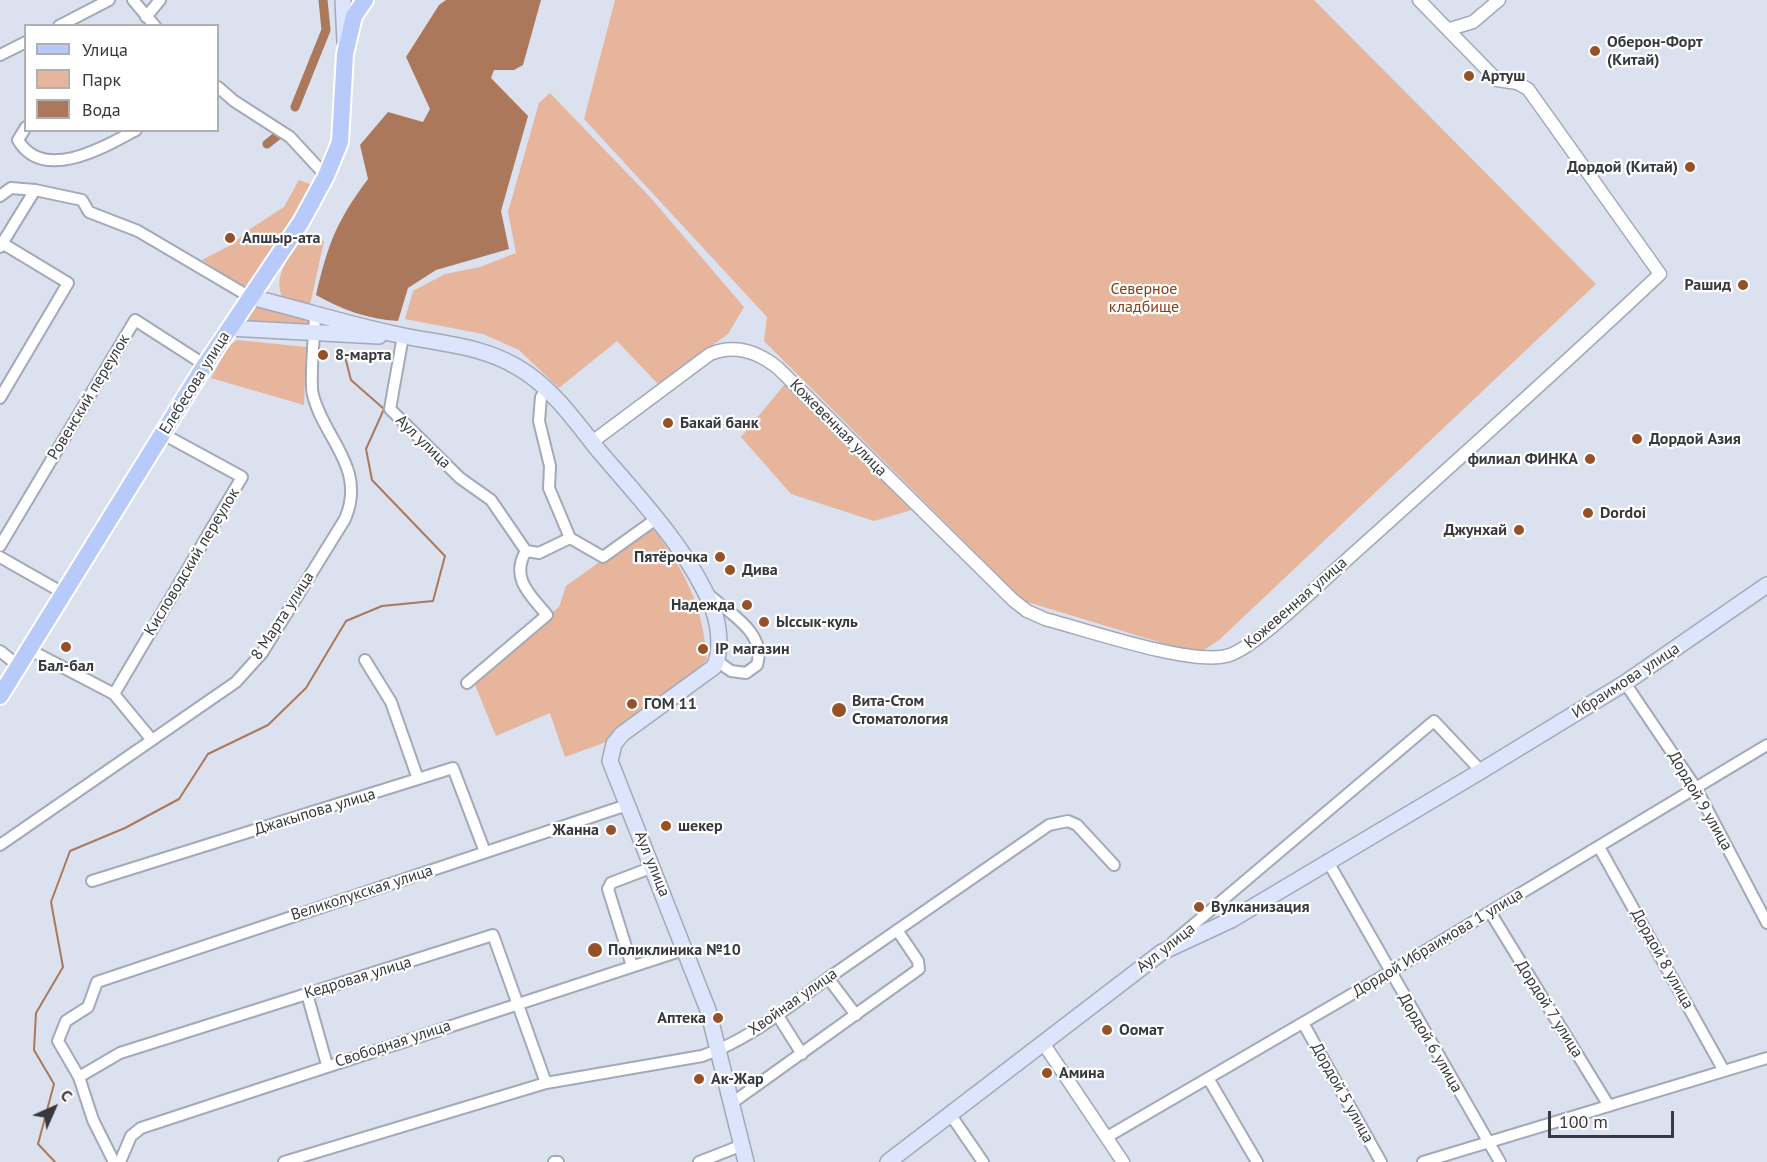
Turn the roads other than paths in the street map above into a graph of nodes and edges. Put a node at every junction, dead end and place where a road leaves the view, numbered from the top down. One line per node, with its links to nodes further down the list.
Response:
1 (109, 0): 9 (street)
2 (133, 0): 8 (street)
3 (160, 0): 8 (street)
4 (344, 0): 13 (main road)
5 (365, 0): 13 (main road, Елебесова улица)
6 (1419, 0): 11 (street, Кожевенная улица)
7 (1499, 0): 11 (street)
8 (146, 17): 10 (street)
9 (63, 24)
10 (153, 24)
11 (1450, 29): 31 (street, Кожевенная улица)
12 (24, 43): 14 (street)
13 (345, 54): 18 (main road, Елебесова улица)
14 (0, 55)
15 (219, 90): 18 (street)
16 (24, 130): 17 (street)
17 (132, 132)
18 (326, 176): 22 (main road, Елебесова улица)
19 (35, 190): 20 (street); 21 (street); 22 (street)
20 (0, 196)
21 (1, 245): 29 (street)
22 (250, 297): 23 (main road); 24 (main road, Елебесова улица)
23 (315, 313): 25 (street, 8 Марта улица); 26 (main road)
24 (229, 328): 25 (main road); 27 (main road, Елебесова улица)
25 (315, 334): 26 (main road); 49 (street, 8 Марта улица)
26 (403, 336): 28 (main road); 35 (street, Аул улица)
27 (205, 364): 30 (main road, Елебесова улица); 34 (street, Ровенский переулок)
28 (547, 389): 31 (main road); 33 (street)
29 (0, 399)
30 (163, 434): 39 (main road, Елебесова улица); 47 (street, Кисловодский переулок)
31 (592, 442): 32 (main road)
32 (657, 519): 33 (street); 38 (main road)
33 (570, 538): 35 (street)
34 (0, 546)
35 (526, 551): 45 (street)
36 (0, 557): 39 (street)
37 (1767, 585): 46 (main road, Ибраимова улица)
38 (704, 590): 43 (main road); 43 (street)
39 (65, 594): 40 (main road, Елебесова улица)
40 (30, 650): 44 (main road, Елебесова улица); 47 (street)
41 (0, 651): 44 (street)
42 (365, 660): 52 (street)
43 (717, 661): 54 (main road, Аул улица)
44 (20, 667): 48 (main road, Елебесова улица)
45 (467, 683)
46 (1625, 683): 51 (main road, Ибраимова улица); 53 (street, Дордой 9 улица)
47 (114, 694): 49 (street)
48 (0, 696)
49 (152, 740): 55 (street, 8 Марта улица)
50 (1767, 745): 53 (street, Дордой Ибраимова 1 улица)
51 (1481, 771): 58 (main road, Ибраимова улица); 66 (street, Аул улица)
52 (418, 779): 57 (street, Джакыпова улица); 61 (street, Джакыпова улица)
53 (1696, 788): 56 (street, Дордой Ибраимова 1 улица); 63 (street, Дордой 9 улица)
54 (627, 805): 57 (street, Великолукская улица); 60 (main road, Аул улица)
55 (0, 845)
56 (1599, 847): 62 (street, Дордой Ибраимова 1 улица); 80 (street, Дордой 8 улица)
57 (485, 852): 81 (street, Великолукская улица)
58 (1327, 860): 66 (main road, Ибраимова улица); 68 (street, Дордой 6 улица)
59 (1114, 865): 64 (street, Хвойная улица)
60 (653, 867): 65 (main road, Аул улица); 67 (street)
61 (92, 882)
62 (1490, 912): 68 (street, Дордой Ибраимова 1 улица); 85 (street, Дордой 7 улица)
63 (1767, 923)
64 (897, 930): 69 (street, Хвойная улица); 72 (street)
65 (686, 949): 67 (street, Свободная улица); 76 (main road, Аул улица)
66 (1162, 952): 75 (main road, Аул улица)
67 (632, 966): 71 (street, Свободная улица)
68 (1390, 972): 74 (street, Дордой Ибраимова 1 улица); 88 (street, Дордой 6 улица)
69 (828, 978): 72 (street); 73 (street, Хвойная улица)
70 (307, 994): 71 (street, Кедровая улица); 79 (street); 81 (street, Кедровая улица)
71 (519, 1003): 79 (street, Свободная улица); 83 (street, Кедровая улица)
72 (856, 1016): 77 (street)
73 (778, 1017): 76 (street, Хвойная улица); 77 (street)
74 (1303, 1023): 82 (street, Дордой Ибраимова 1 улица); 99 (street, Дордой 5 улица)
75 (1043, 1043): 86 (main road, Аул улица); 87 (street)
76 (719, 1050): 83 (street, Хвойная улица); 84 (main road, Аул улица)
77 (802, 1054): 84 (street)
78 (1767, 1058): 80 (street)
79 (327, 1065): 91 (street, Свободная улица)
80 (1725, 1071): 85 (street)
81 (78, 1077): 90 (street)
82 (1208, 1078): 87 (street, Дордой Ибраимова 1 улица); 98 (street)
83 (546, 1083): 92 (street, Хвойная улица)
84 (732, 1103): 89 (main road, Аул улица)
85 (1609, 1106): 88 (street)
86 (950, 1114): 95 (main road, Аул улица); 96 (street)
87 (1107, 1137): 97 (street)
88 (1487, 1143): 100 (street); 101 (street, Дордой 6 улица)
89 (740, 1146): 93 (street); 94 (main road, Аул улица)
90 (114, 1162)
91 (120, 1162)
92 (284, 1162)
93 (699, 1162)
94 (746, 1162)
95 (888, 1162)
96 (983, 1162)
97 (1123, 1162)
98 (1257, 1162)
99 (1381, 1162)
100 (1423, 1162)
101 (1500, 1162)

